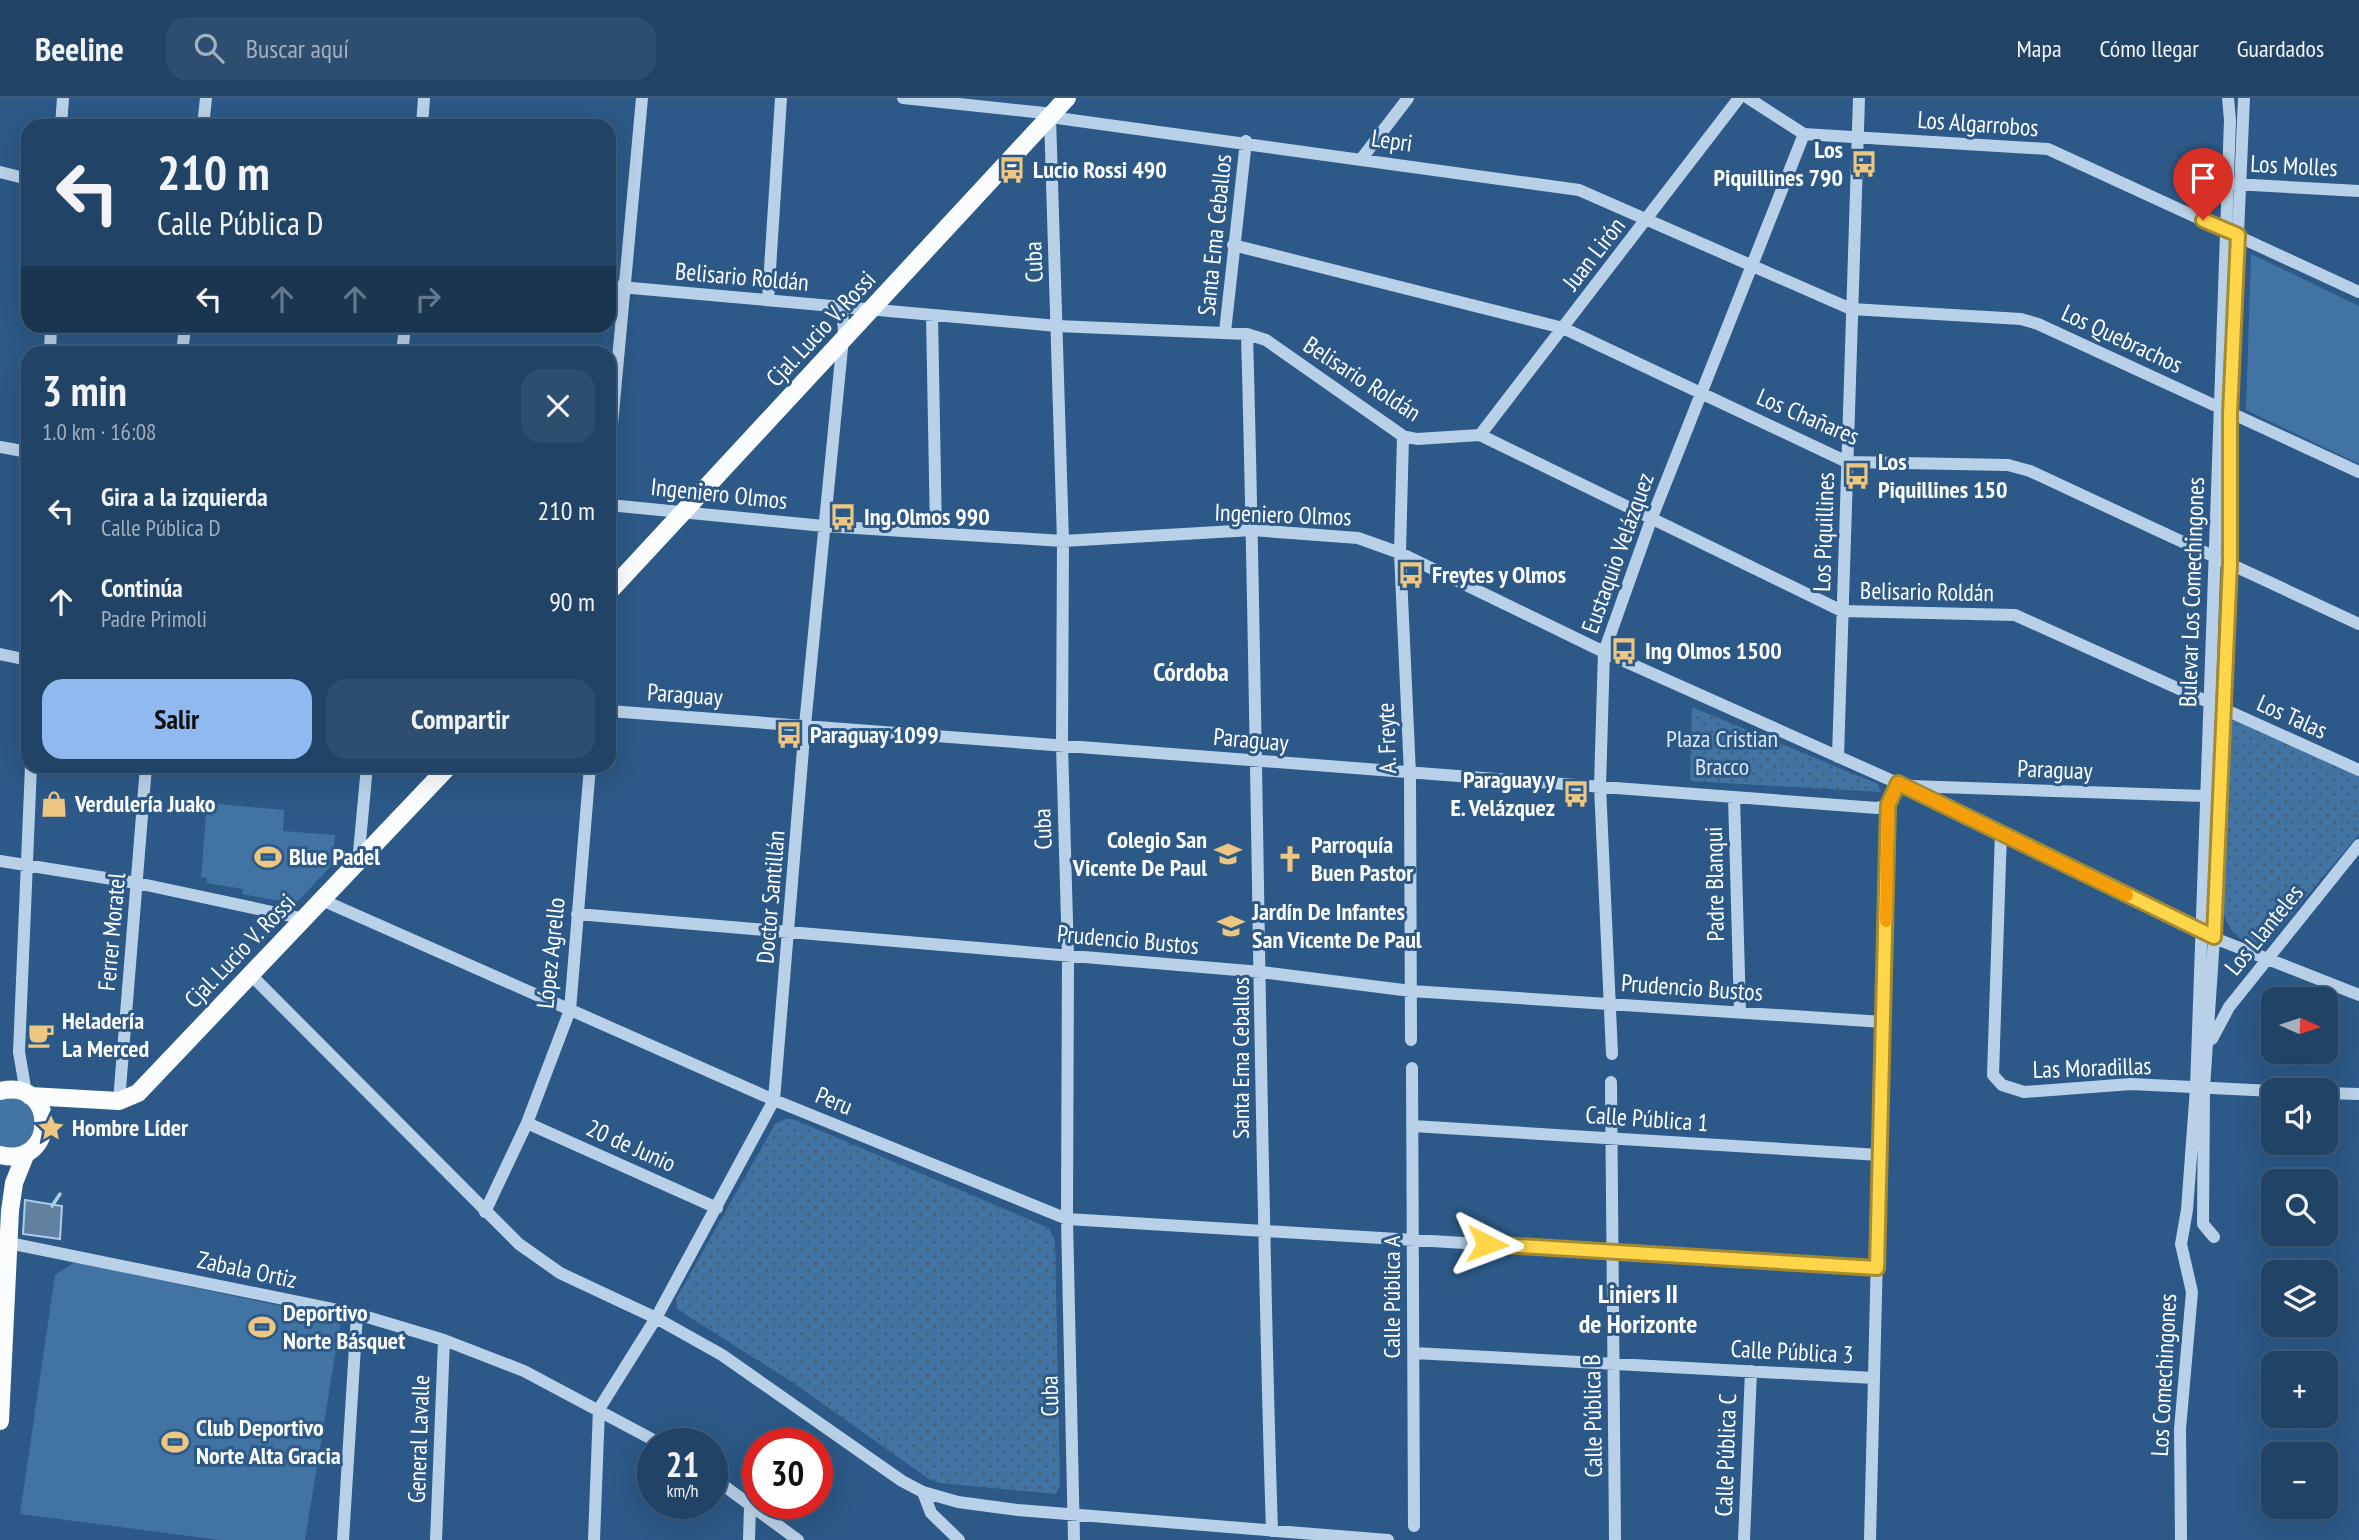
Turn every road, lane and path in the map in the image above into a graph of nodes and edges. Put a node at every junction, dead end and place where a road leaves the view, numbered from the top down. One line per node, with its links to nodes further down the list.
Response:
1 (62, 98): 15 (street)
2 (205, 98): 16 (street)
3 (424, 98): 17 (street)
4 (642, 98): 31 (street)
5 (781, 98): 33 (street)
6 (904, 98): 14 (street, Lepri)
7 (1067, 98): 14 (main road, Cjal. Lucio V. Rossi)
8 (1408, 98): 21 (street)
9 (1740, 98): 26 (street, Juan Lirón)
10 (1748, 98): 18 (street)
11 (1859, 98): 19 (street, Los Piquillines)
12 (2228, 98): 24 (street, Bulevar Los Comechingones)
13 (2244, 98): 24 (street, Bulevar Los Comechingones)
14 (1050, 117): 20 (street, Lepri); 35 (main road, Cjal. Lucio V. Rossi); 38 (street, Cuba)
15 (61, 119)
16 (204, 119)
17 (422, 119)
18 (1804, 134): 19 (street, Los Algarrobos); 29 (street, Eustaquio Velázquez)
19 (1857, 137): 27 (street, Los Algarrobos); 36 (street, Los Piquillines)
20 (1246, 141): 21 (street, Lepri); 28 (street, Santa Ema Ceballos)
21 (1362, 158): 26 (street, Lepri)
22 (0, 172): 23 (street)
23 (21, 176)
24 (2233, 184): 25 (street, Los Molles); 27 (street, Bulevar Los Comechingones)
25 (2359, 191)
26 (1648, 220): 29 (street, Lepri); 39 (street, Juan Lirón)
27 (2232, 233): 32 (street, Los Algarrobos); 45 (street, Bulevar Los Comechingones)
28 (1233, 245): 39 (street, Los Chañares); 40 (street, Santa Ema Ceballos)
29 (1752, 265): 36 (street, Lepri); 44 (street, Eustaquio Velázquez)
30 (616, 286): 31 (street, Belisario Roldán)
31 (625, 287): 33 (street, Belisario Roldán); 43 (street)
32 (2359, 292)
33 (768, 300): 34 (street, Belisario Roldán)
34 (834, 306): 35 (street, Belisario Roldán); 42 (street, Doctor Santillán)
35 (875, 308): 37 (street, Belisario Roldán); 42 (main road, Cjal. Lucio V. Rossi)
36 (1851, 309): 45 (street, Los Quebrachos); 50 (street, Los Piquillines)
37 (932, 315): 38 (street, Belisario Roldán); 57 (street)
38 (1057, 326): 40 (street, Belisario Roldán); 58 (street, Cuba)
39 (1563, 328): 44 (street, Los Chañares); 46 (street, Juan Lirón)
40 (1225, 332): 41 (street, Belisario Roldán)
41 (1247, 334): 47 (street, Belisario Roldán); 56 (street, Santa Ema Ceballos)
42 (842, 344): 53 (main road, Cjal. Lucio V. Rossi); 55 (street, Doctor Santillán)
43 (616, 383)
44 (1702, 392): 50 (street, Los Chañares); 54 (street, Eustaquio Velázquez)
45 (2225, 410): 51 (street, Los Quebrachos); 60 (street, Bulevar Los Comechingones); 61 (street, Bulevar Los Comechingones)
46 (1480, 435): 47 (street, Belisario Roldán); 54 (street, Belisario Roldán)
47 (1403, 436): 59 (street, A. Freyte)
48 (0, 447): 49 (street)
49 (21, 451)
50 (1847, 462): 60 (street, Los Chañares); 63 (street, Los Piquillines)
51 (2359, 472)
52 (616, 505): 53 (street, Ingeniero Olmos)
53 (684, 510): 55 (street, Ingeniero Olmos); 62 (main road, Cjal. Lucio V. Rossi)
54 (1651, 520): 63 (street, Belisario Roldán); 65 (street, Eustaquio Velázquez)
55 (824, 526): 57 (street, Ingeniero Olmos); 71 (street, Doctor Santillán)
56 (1252, 530): 58 (street, Ingeniero Olmos); 59 (street, Ingeniero Olmos); 74 (street, Santa Ema Ceballos)
57 (936, 533): 58 (street, Ingeniero Olmos)
58 (1063, 541): 72 (street, Cuba)
59 (1400, 554): 65 (street, Ingeniero Olmos); 81 (street, A. Freyte)
60 (2215, 558): 61 (street, Los Chañares); 68 (street, Bulevar Los Comechingones)
61 (2230, 564): 64 (street, Los Chañares); 69 (street, Bulevar Los Comechingones)
62 (616, 584)
63 (1842, 611): 68 (street, Belisario Roldán); 73 (street, Los Piquillines)
64 (2359, 624)
65 (1604, 652): 73 (street, Ingeniero Olmos); 83 (street, Eustaquio Velázquez)
66 (0, 654): 67 (street)
67 (21, 658)
68 (2208, 701): 69 (street, Los Talas); 84 (street, Bulevar Los Comechingones)
69 (2223, 709): 75 (street, Los Talas); 98 (street, Bulevar Los Comechingones)
70 (616, 711): 71 (street, Paraguay)
71 (805, 725): 72 (street, Paraguay); 96 (street, Doctor Santillán)
72 (1062, 745): 74 (street, Paraguay); 99 (street, Cuba)
73 (1838, 757): 82 (street, Ingeniero Olmos)
74 (1257, 762): 81 (street, Paraguay); 101 (street, Santa Ema Ceballos)
75 (2359, 770)
76 (31, 773): 91 (street)
77 (145, 773): 92 (street, Ferrer Moratel)
78 (366, 773): 90 (street)
79 (442, 773): 90 (main road, Cjal. Lucio V. Rossi)
80 (589, 773): 94 (street, López Agrello)
81 (1410, 774): 83 (street, Paraguay); 103 (street, A. Freyte)
82 (1901, 785): 84 (street, Paraguay); 86 (street); 87 (street, Ingeniero Olmos)
83 (1600, 786): 85 (street, Paraguay); 105 (street, Eustaquio Velázquez)
84 (2204, 796): 97 (street, Bulevar Los Comechingones)
85 (1734, 797): 86 (street, Paraguay); 107 (street, Padre Blanqui)
86 (1888, 805): 108 (street)
87 (2001, 832): 97 (street, Ingeniero Olmos); 115 (street, Las Moradillas)
88 (2359, 845): 100 (street, Los Llanteles)
89 (0, 861): 91 (street)
90 (358, 863): 93 (main road, Cjal. Lucio V. Rossi)
91 (26, 865): 92 (street); 111 (street)
92 (137, 883): 95 (street); 122 (street, Ferrer Moratel)
93 (323, 900): 95 (main road, Cjal. Lucio V. Rossi); 106 (street, Peru)
94 (578, 914): 96 (street, Prudencio Bustos); 106 (street, López Agrello)
95 (304, 919): 102 (main road, Cjal. Lucio V. Rossi)
96 (790, 931): 99 (street, Prudencio Bustos); 121 (street, Doctor Santillán)
97 (2199, 932): 98 (street, Ingeniero Olmos); 115 (street, Bulevar Los Comechingones)
98 (2214, 937): 100 (street, Ingeniero Olmos); 110 (street, Los Comechingones)
99 (1068, 956): 101 (street, Prudencio Bustos); 133 (street, Cuba)
100 (2269, 959): 104 (street, Ingeniero Olmos); 110 (street, Los Llanteles)
101 (1261, 972): 103 (street, Prudencio Bustos); 134 (street, Santa Ema Ceballos)
102 (251, 975): 122 (main road, Cjal. Lucio V. Rossi); 132 (street)
103 (1411, 991): 105 (street, Prudencio Bustos); 109 (street, A. Freyte)
104 (2359, 995)
105 (1611, 1003): 107 (street, Prudencio Bustos); 112 (street, Eustaquio Velázquez)
106 (570, 1010): 121 (street, Peru); 124 (street, López Agrello)
107 (1740, 1012): 108 (street, Prudencio Bustos)
108 (1884, 1023): 129 (street)
109 (1411, 1040)
110 (2208, 1046): 115 (street, Los Comechingones)
111 (19, 1052): 116 (street); 120 (street)
112 (1612, 1054)
113 (1412, 1068): 125 (street, Calle Pública A)
114 (1611, 1082): 126 (street, Calle Pública B)
115 (2200, 1088): 117 (street, Las Moradillas); 135 (street, Los Comechingones); 170 (street, Los Comechingones)
116 (2, 1091): 120 (main road)
117 (2261, 1091)
118 (2338, 1093): 119 (street)
119 (2359, 1094)
120 (28, 1095): 122 (main road); 123 (main road)
121 (774, 1100): 130 (street, Doctor Santillán); 133 (street, Peru)
122 (110, 1102): 123 (main road)
123 (44, 1123): 127 (main road)
124 (527, 1123): 130 (street, 20 de Junio); 132 (street, López Agrello)
125 (1413, 1126): 126 (street, Calle Pública 1); 136 (street, Calle Pública A)
126 (1611, 1138): 129 (street, Calle Pública 1); 138 (street, Calle Pública B)
127 (26, 1153): 128 (main road); 131 (main road)
128 (0, 1155): 131 (main road)
129 (1880, 1155): 139 (street)
130 (717, 1209): 141 (street, Doctor Santillán)
131 (10, 1211): 137 (main road)
132 (485, 1212): 141 (street)
133 (1067, 1219): 134 (street, Peru); 154 (street, Cuba)
134 (1262, 1232): 136 (street, Peru); 158 (street, Santa Ema Ceballos)
135 (2214, 1237)
136 (1413, 1240): 138 (street, Peru); 143 (street, Calle Pública A)
137 (9, 1243): 140 (street, Zabala Ortiz); 146 (main road)
138 (1612, 1252): 139 (street, Peru); 144 (street, Calle Pública B)
139 (1877, 1268): 147 (street)
140 (357, 1314): 142 (street, Zabala Ortiz); 159 (street)
141 (656, 1318): 148 (street, Doctor Santillán); 152 (street)
142 (444, 1340): 148 (street, Zabala Ortiz); 160 (street, General Lavalle)
143 (1414, 1353): 144 (street, Calle Pública 3); 157 (street, Calle Pública A)
144 (1613, 1364): 145 (street, Calle Pública 3); 167 (street, Calle Pública B)
145 (1751, 1371): 147 (street, Calle Pública 3); 168 (street, Calle Pública C)
146 (2, 1374): 149 (main road)
147 (1874, 1378): 169 (street)
148 (599, 1409): 150 (street, Zabala Ortiz); 161 (street)
149 (0, 1421)
150 (637, 1430)
151 (728, 1488): 153 (street)
152 (923, 1492): 154 (street); 164 (street)
153 (742, 1499)
154 (1074, 1515): 158 (street); 165 (street, Cuba)
155 (750, 1519): 162 (street)
156 (769, 1519): 163 (street)
157 (1414, 1526)
158 (1272, 1531): 166 (street)
159 (343, 1540)
160 (436, 1540)
161 (594, 1540)
162 (749, 1540)
163 (798, 1540)
164 (959, 1540)
165 (1074, 1540)
166 (1388, 1540)
167 (1615, 1540)
168 (1744, 1540)
169 (1870, 1540)
170 (2180, 1540)

